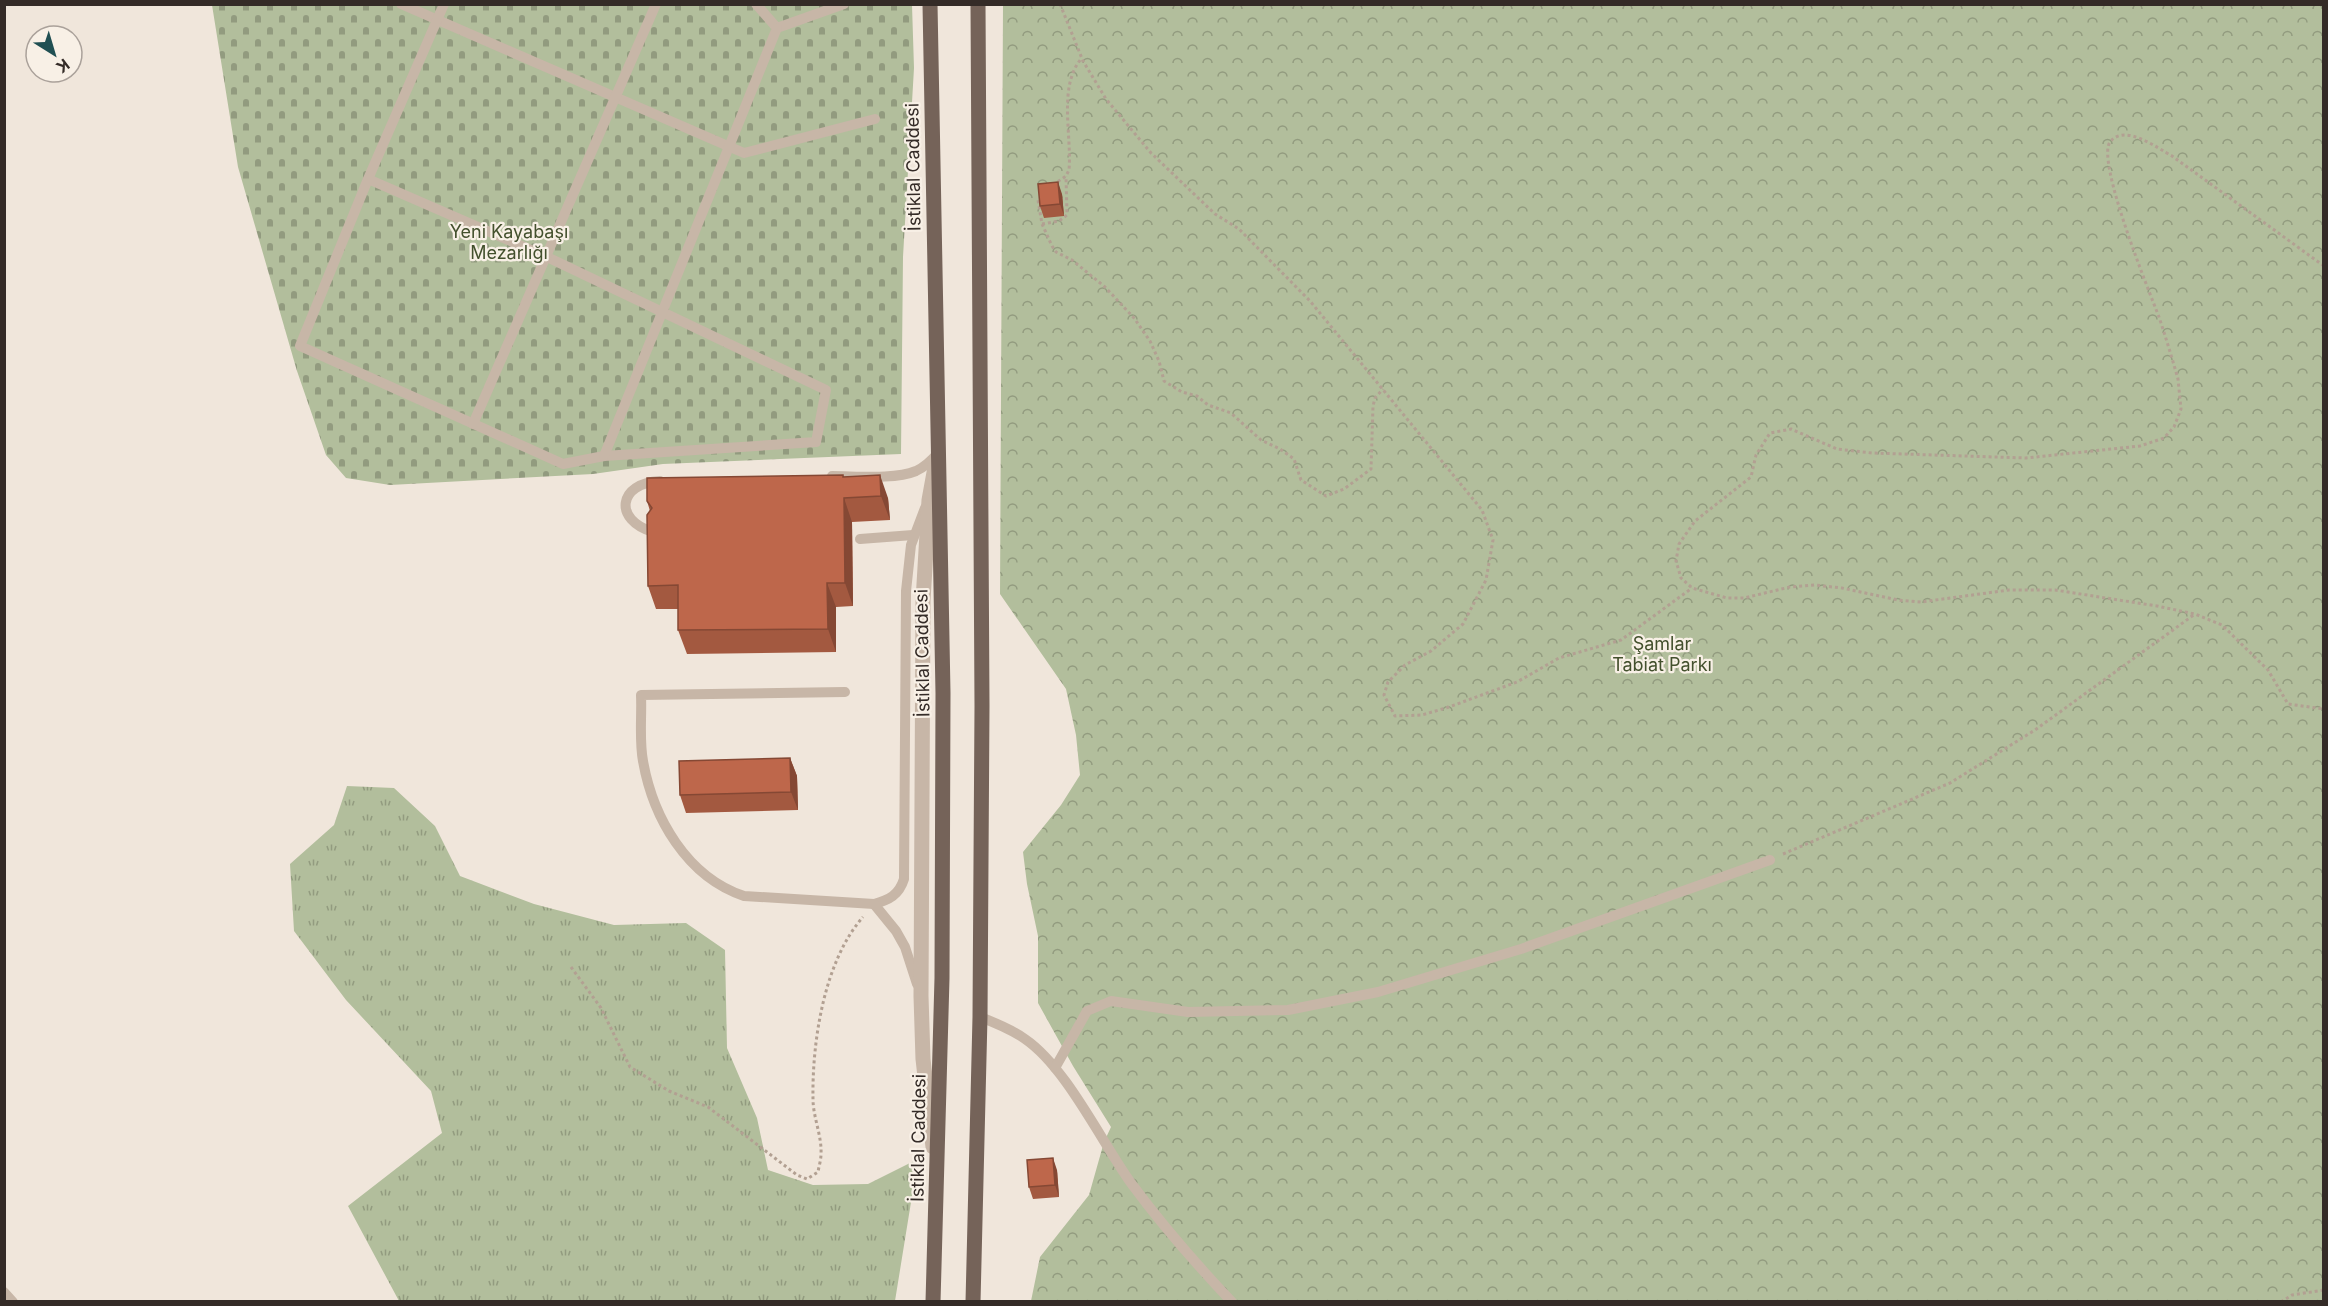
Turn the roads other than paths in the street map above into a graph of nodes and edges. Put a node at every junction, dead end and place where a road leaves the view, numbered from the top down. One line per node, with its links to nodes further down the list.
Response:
1 (401, 4): 8 (lane)
2 (444, 4): 8 (lane)
3 (656, 4): 10 (lane)
4 (756, 4): 9 (lane)
5 (844, 4): 9 (lane)
6 (930, 4): 17 (main road, İstiklal Caddesi)
7 (978, 4): 29 (main road)
8 (437, 19): 10 (lane); 13 (lane)
9 (777, 27): 12 (lane)
10 (615, 97): 12 (lane); 14 (lane)
11 (875, 119): 12 (lane)
12 (729, 147): 15 (lane)
13 (368, 179): 14 (lane); 16 (lane)
14 (547, 257): 15 (lane); 16 (lane)
15 (663, 311): 18 (lane); 18 (lane)
16 (473, 424): 18 (lane)
17 (938, 453): 19 (lane); 21 (street); 31 (main road, İstiklal Caddesi)
18 (604, 456)
19 (817, 477)
20 (675, 481): 22 (lane)
21 (929, 500): 23 (lane); 28 (street)
22 (653, 532)
23 (913, 535): 24 (lane); 27 (lane)
24 (860, 539)
25 (845, 692): 27 (lane)
26 (1770, 860): 30 (lane)
27 (874, 904): 28 (lane)
28 (921, 996): 31 (street)
29 (980, 1017): 30 (lane); 35 (main road)
30 (1055, 1068): 36 (lane)
31 (936, 1182): 34 (main road, İstiklal Caddesi)
32 (4, 1292): 33 (lane)
33 (13, 1302)
34 (933, 1302)
35 (973, 1302)
36 (1232, 1302)

